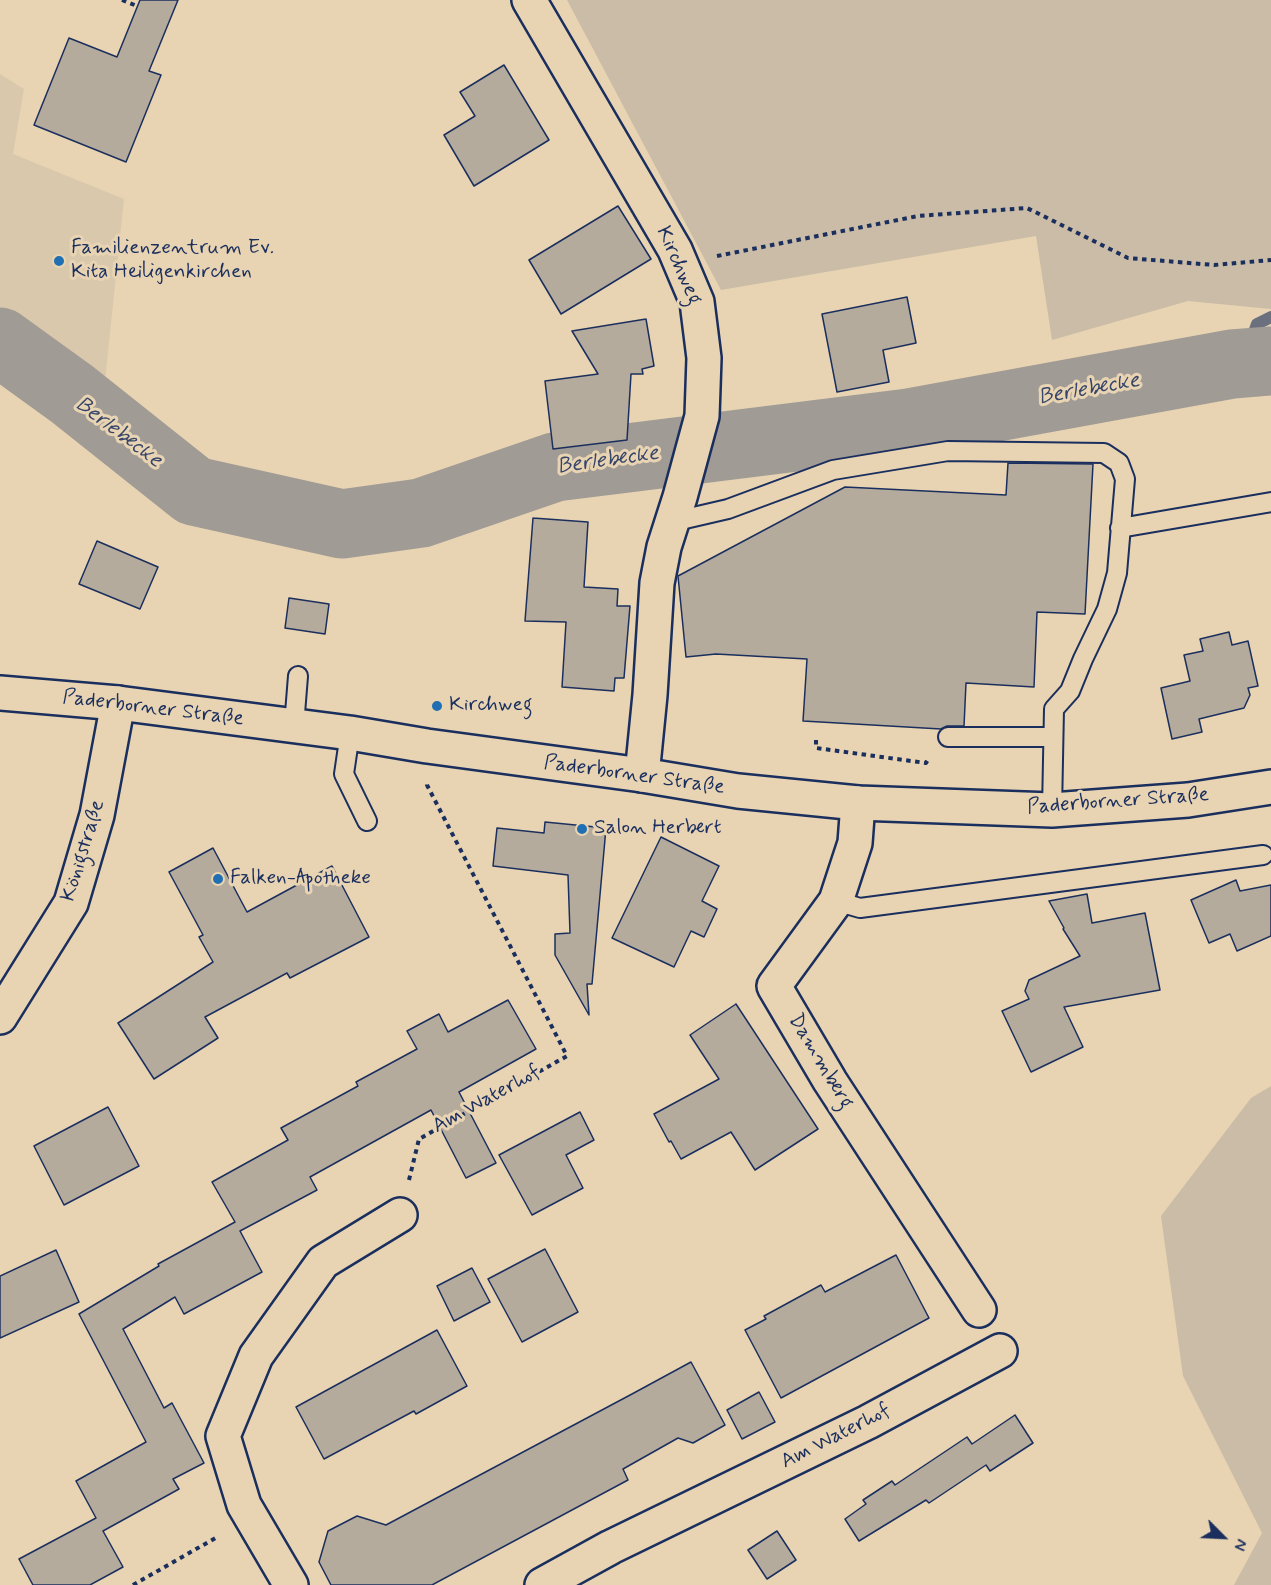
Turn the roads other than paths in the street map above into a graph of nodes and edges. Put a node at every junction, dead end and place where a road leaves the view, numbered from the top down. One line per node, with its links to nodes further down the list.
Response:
1 (529, 0): 3 (street, Kirchweg)
2 (1271, 501): 4 (lane)
3 (676, 510): 4 (lane); 12 (street, Kirchweg)
4 (1120, 528): 11 (lane)
5 (298, 676): 8 (lane)
6 (0, 693): 7 (street, Paderborner Straße)
7 (118, 703): 8 (street, Paderborner Straße); 19 (street, Königstraße)
8 (294, 726): 9 (street, Paderborner Straße)
9 (350, 733): 12 (street, Paderborner Straße); 16 (lane)
10 (948, 737): 11 (lane)
11 (1053, 737): 15 (lane)
12 (642, 775): 14 (street, Paderborner Straße)
13 (1271, 787): 15 (street, Paderborner Straße)
14 (858, 803): 15 (street, Paderborner Straße); 18 (street, Dammberg)
15 (1052, 810)
16 (367, 821)
17 (1263, 855): 18 (lane)
18 (836, 901): 21 (street, Dammberg)
19 (0, 1017)
20 (400, 1215): 23 (street)
21 (980, 1310)
22 (1000, 1351): 24 (street, Am Waterhof)
23 (291, 1585)
24 (542, 1585)

